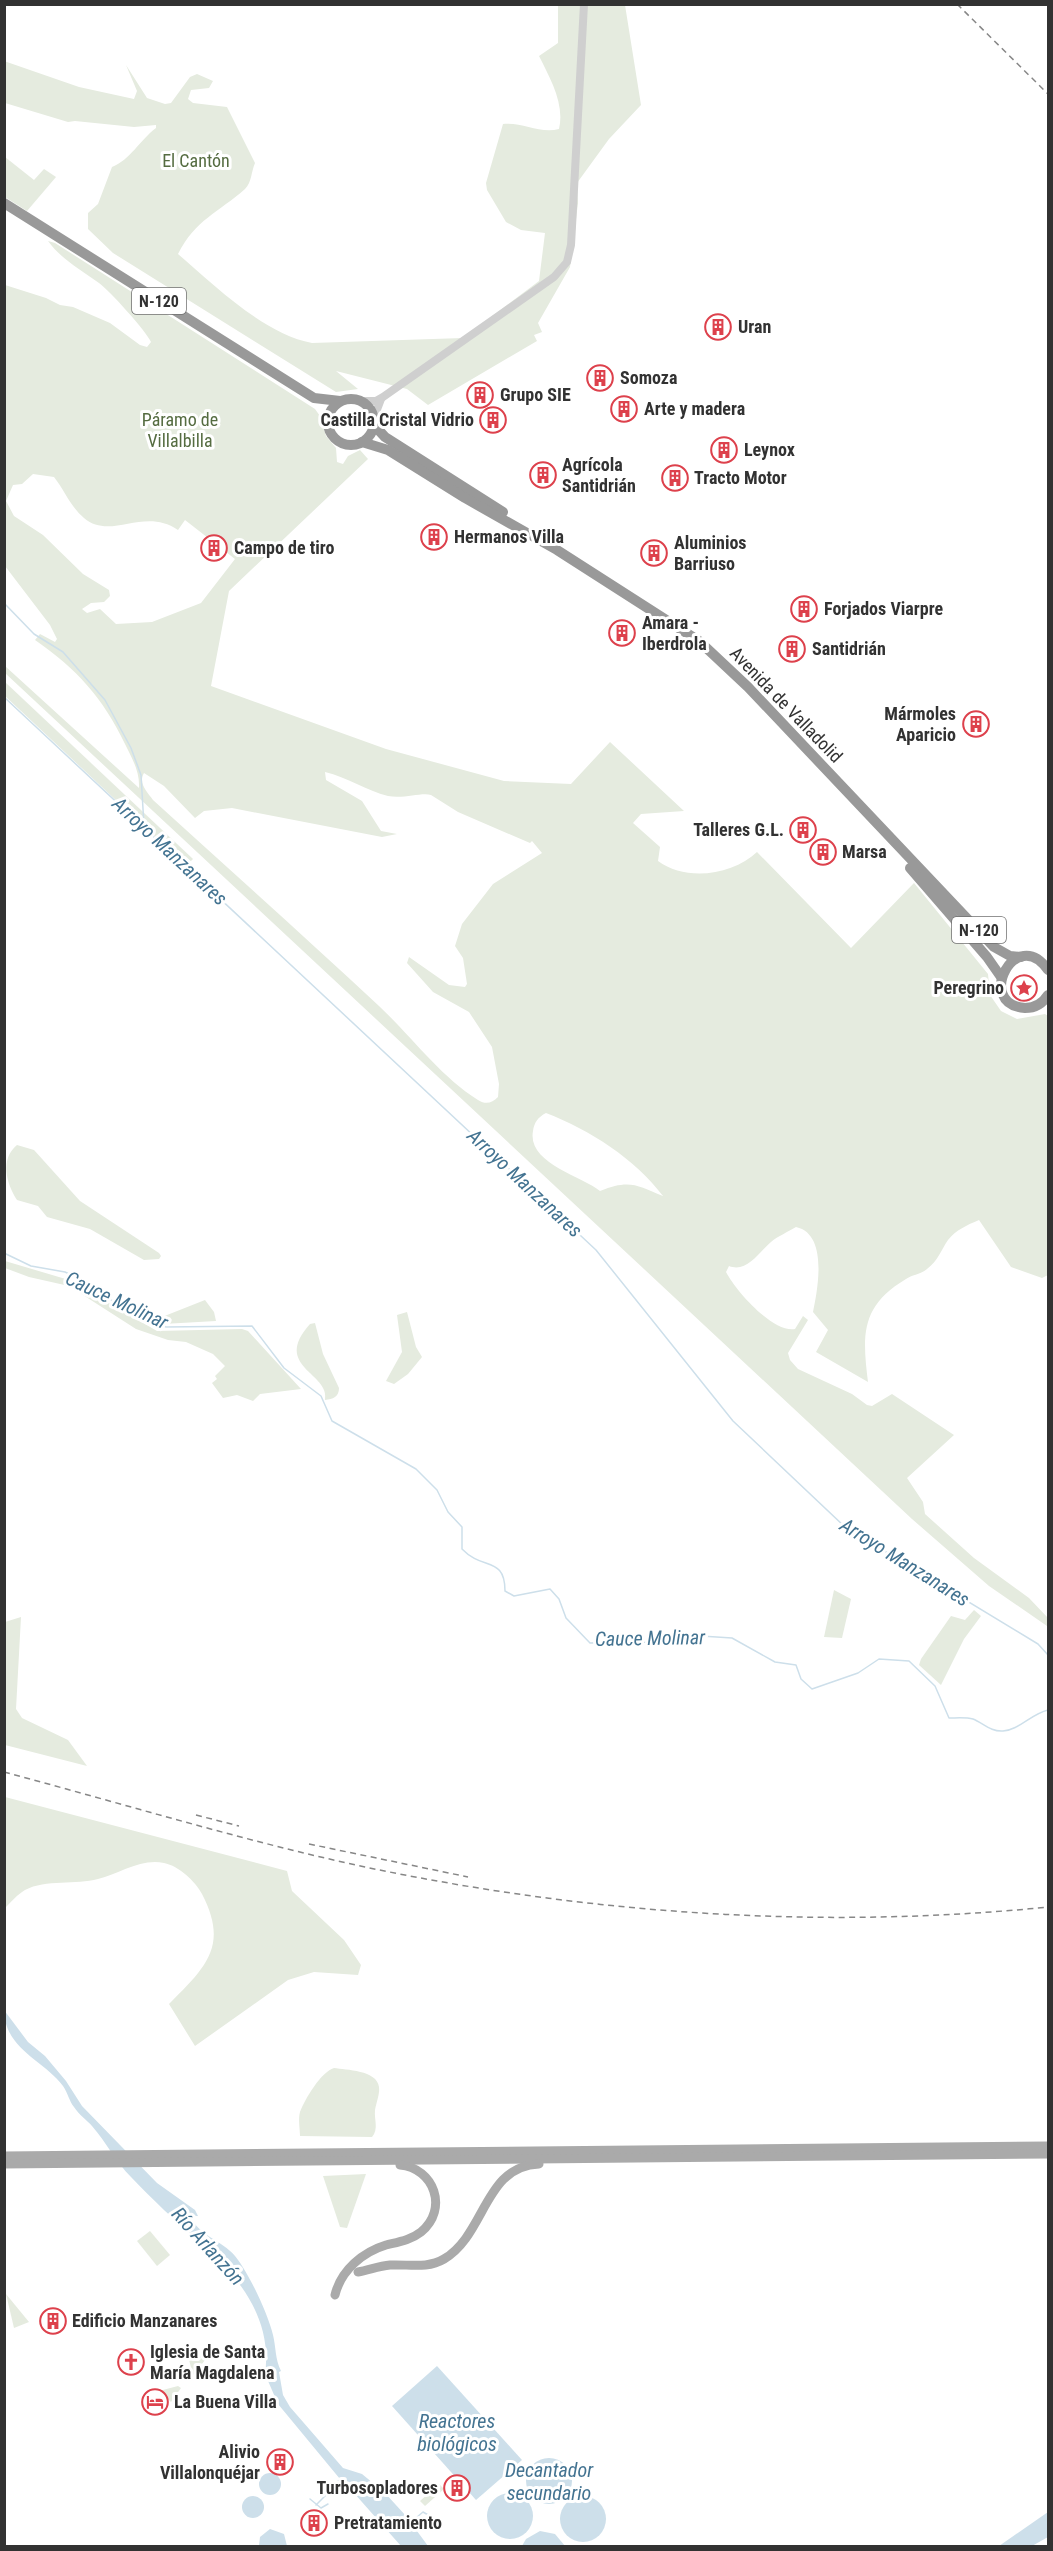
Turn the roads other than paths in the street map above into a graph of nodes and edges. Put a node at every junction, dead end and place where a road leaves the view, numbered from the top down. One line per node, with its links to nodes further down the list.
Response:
1 (584, 4): 3 (street)
2 (4, 203): 4 (highway, N-120)
3 (383, 397): 6 (street); 8 (street)
4 (314, 398): 5 (highway, N-120); 7 (highway, N-120)
5 (340, 401): 6 (highway, N-120); 7 (highway)
6 (360, 401): 8 (highway, N-120)
7 (328, 422): 9 (highway, N-120)
8 (374, 422): 9 (highway); 10 (highway, N-120)
9 (362, 442): 10 (highway, N-120)
10 (557, 550): 11 (highway, Avenida de Valladolid / N-120)
11 (864, 812): 12 (highway, N-120); 14 (highway, N-120)
12 (1021, 957): 13 (highway, N-120); 14 (highway, N-120)
13 (1047, 966)
14 (1001, 977): 16 (highway, N-120)
15 (1048, 995): 16 (highway)
16 (1033, 1007): 17 (highway, N-120)
17 (1048, 1011)
18 (1048, 2146): 20 (main road)
19 (1048, 2154): 21 (main road)
20 (4, 2156)
21 (571, 2159): 22 (main road); 24 (main road)
22 (382, 2160): 23 (main road); 25 (main road)
23 (4, 2164)
24 (358, 2272)
25 (335, 2295)

